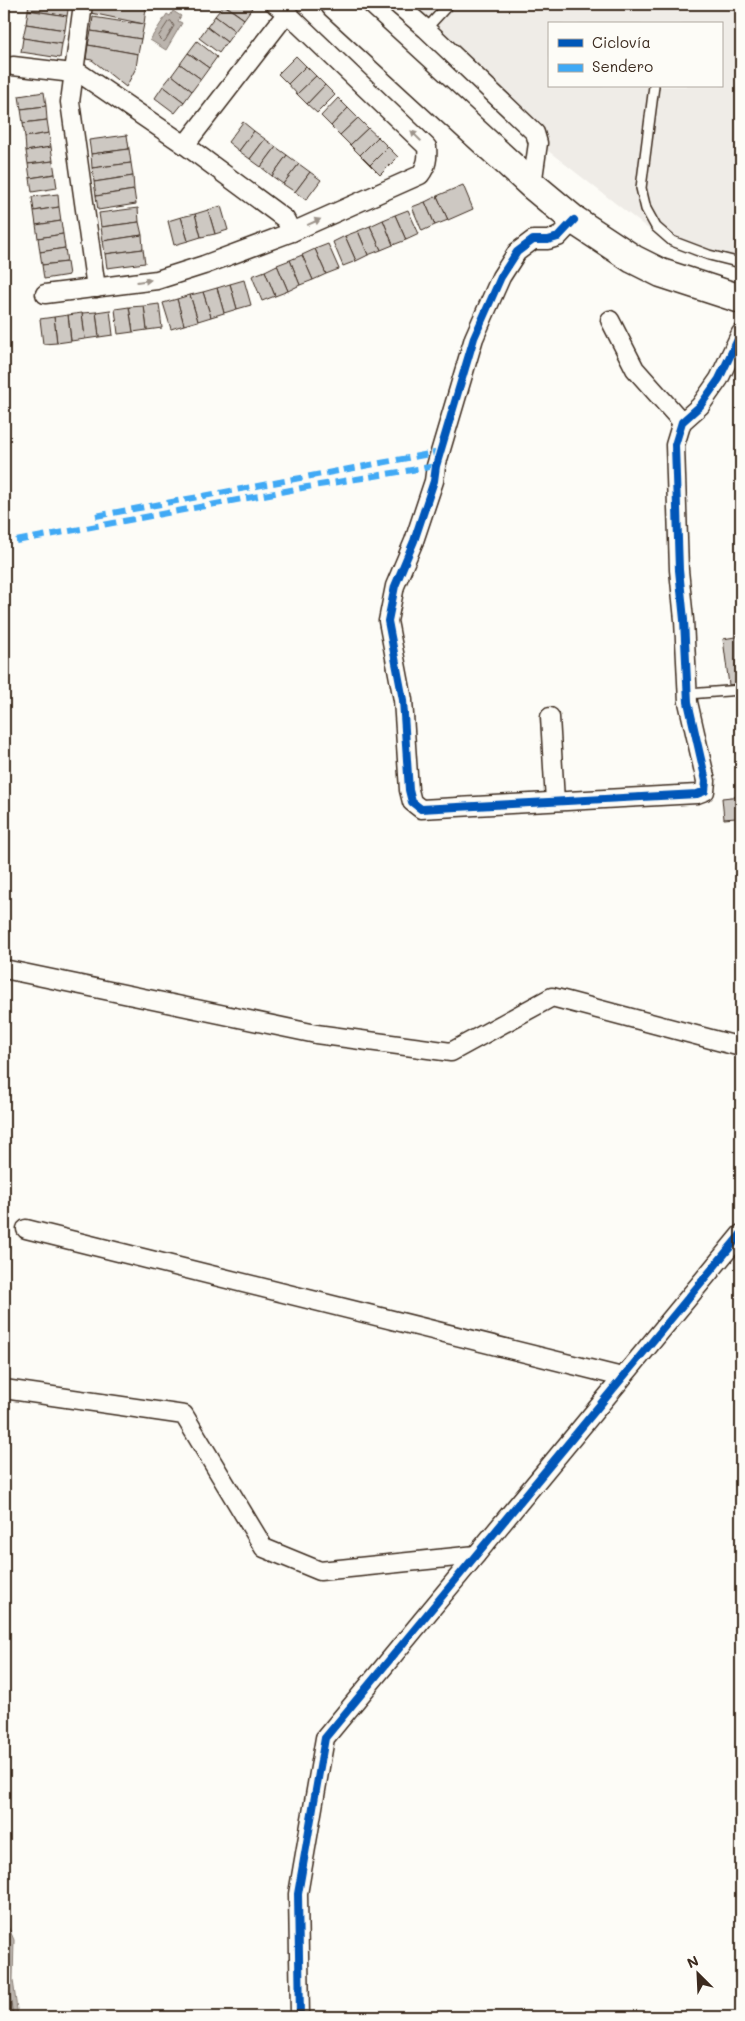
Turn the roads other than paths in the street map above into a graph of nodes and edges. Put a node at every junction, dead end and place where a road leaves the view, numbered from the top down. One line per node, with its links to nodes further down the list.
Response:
1 (83, 4): 8 (street)
2 (336, 4): 11 (main road)
3 (397, 4): 6 (street)
4 (449, 4): 6 (lane)
5 (281, 8): 10 (street); 13 (street, one-way to 5)
6 (426, 29): 11 (street)
7 (13, 66): 8 (street)
8 (72, 73): 10 (street); 15 (street)
9 (654, 88): 14 (lane)
10 (185, 145): 13 (street)
11 (532, 186): 12 (main road)
12 (574, 220): 17 (main road); 24 (street)
13 (292, 232): 15 (street, one-way to 13)
14 (741, 263)
15 (96, 288): 16 (street)
16 (45, 294)
17 (741, 299)
18 (610, 320): 20 (street)
19 (741, 333): 20 (street)
20 (682, 422): 22 (street)
21 (741, 690): 22 (lane)
22 (688, 694): 24 (street)
23 (550, 716): 24 (street)
24 (555, 801)
25 (4, 969): 26 (street)
26 (741, 1046)
27 (26, 1229): 29 (street)
28 (741, 1234): 29 (street)
29 (622, 1377): 31 (street)
30 (4, 1388): 31 (street)
31 (476, 1556): 32 (street)
32 (300, 2017)

